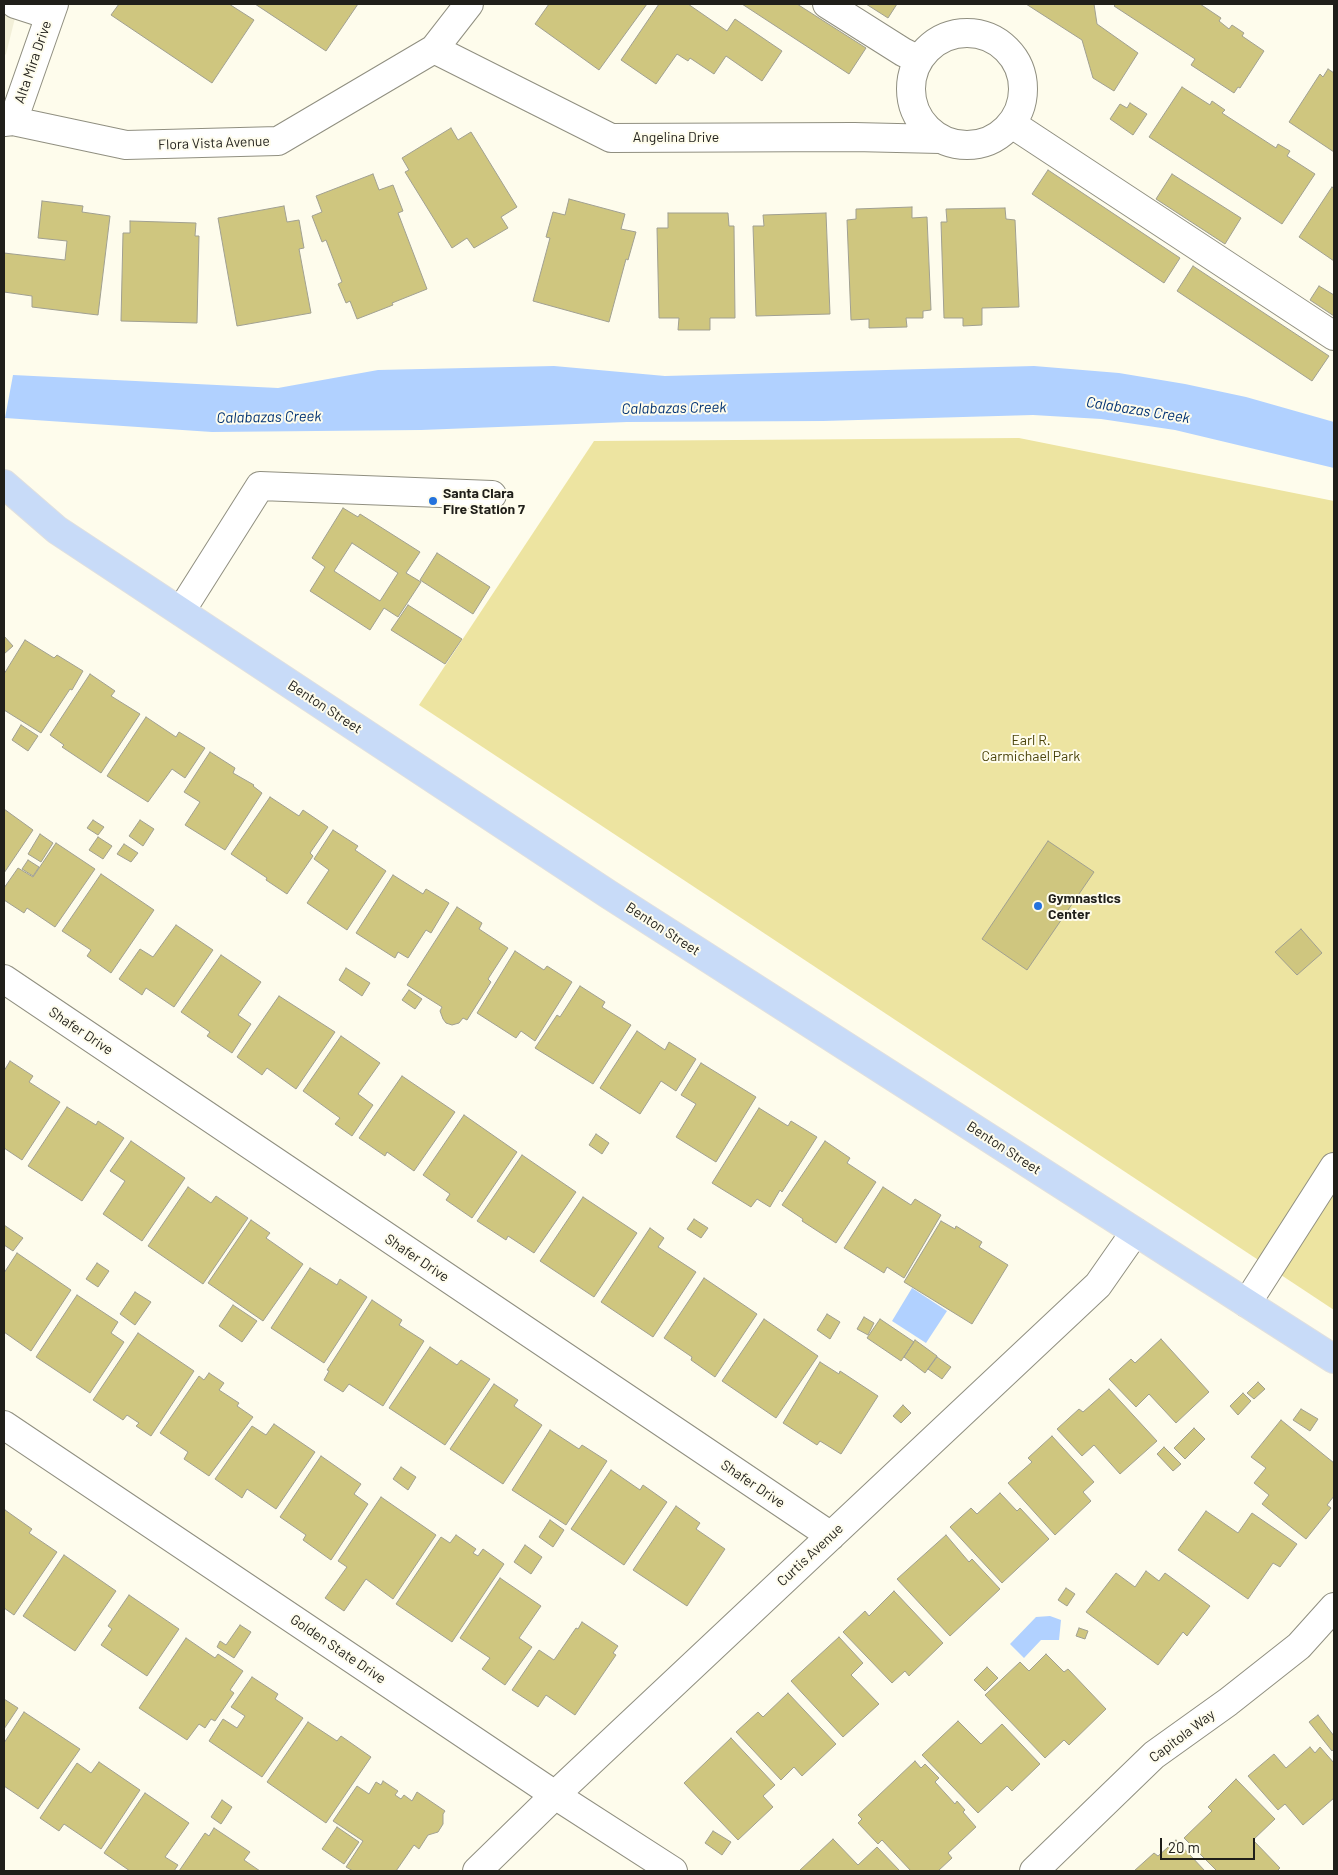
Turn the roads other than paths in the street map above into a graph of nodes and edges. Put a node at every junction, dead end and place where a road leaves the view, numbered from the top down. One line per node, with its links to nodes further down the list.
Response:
1 (15, 4): 4 (street)
2 (470, 4): 5 (street, Flora Vista Avenue)
3 (827, 4): 6 (street)
4 (52, 9): 7 (street, Alta Mira Drive)
5 (434, 49): 7 (street, Flora Vista Avenue); 9 (street, Angelina Drive)
6 (919, 60): 8 (street, Angelina Drive); 9 (street, Angelina Drive)
7 (8, 121)
8 (1012, 124): 9 (street, Angelina Drive); 10 (street)
9 (940, 139)
10 (1334, 336)
11 (4, 484): 13 (main road, Benton Street)
12 (492, 495): 13 (street)
13 (180, 611): 16 (main road, Benton Street)
14 (4, 979): 20 (street, Shafer Drive)
15 (1334, 1167): 17 (street)
16 (1135, 1232): 17 (main road, Benton Street); 20 (street, Curtis Avenue)
17 (1247, 1303): 18 (main road, Benton Street)
18 (1334, 1359)
19 (4, 1425): 22 (street, Golden State Drive)
20 (831, 1536): 22 (street, Curtis Avenue)
21 (1334, 1607): 25 (street, Capitola Way)
22 (555, 1795): 23 (street, Curtis Avenue); 24 (street, Golden State Drive)
23 (477, 1871)
24 (673, 1871)
25 (1034, 1871)

